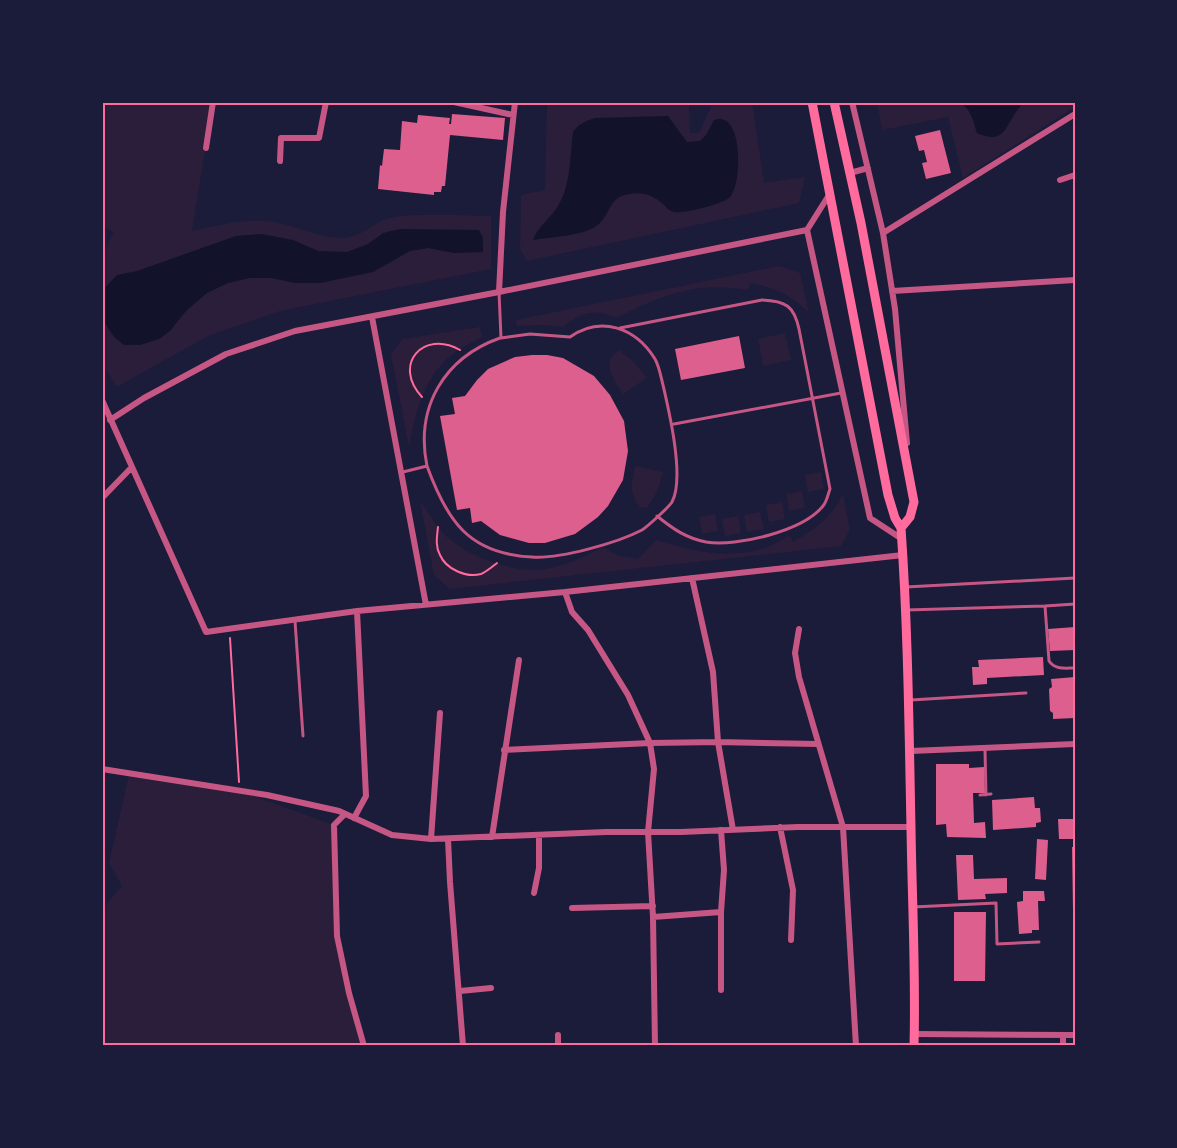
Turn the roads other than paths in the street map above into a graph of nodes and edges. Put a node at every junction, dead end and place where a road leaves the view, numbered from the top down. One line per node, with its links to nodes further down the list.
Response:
1 (213, 102): 10 (street)
2 (326, 102): 11 (street)
3 (454, 102): 9 (street)
4 (514, 102): 9 (street)
5 (812, 102): 16 (main road)
6 (834, 102): 13 (main road)
7 (852, 102): 12 (street)
8 (1075, 114): 18 (street)
9 (513, 115): 21 (street)
10 (206, 148)
11 (280, 161)
12 (868, 168): 13 (street); 18 (street)
13 (850, 173): 30 (main road)
14 (1075, 175): 15 (street)
15 (1060, 180)
16 (829, 195): 17 (street); 36 (main road)
17 (807, 230): 21 (street); 25 (street)
18 (883, 233): 20 (street)
19 (1075, 280): 20 (street)
20 (892, 291): 30 (street)
21 (499, 292): 22 (street); 24 (lane)
22 (372, 317): 28 (street); 33 (street)
23 (618, 329): 24 (lane); 26 (lane); 29 (lane)
24 (501, 338): 31 (lane)
25 (843, 393): 26 (lane); 37 (street)
26 (813, 398): 29 (lane); 35 (lane)
27 (102, 400): 28 (street)
28 (110, 420): 32 (street)
29 (673, 425): 35 (lane)
30 (908, 465): 36 (main road)
31 (427, 466): 33 (lane); 35 (lane)
32 (132, 467): 34 (street); 48 (street)
33 (401, 473): 44 (street)
34 (102, 498)
35 (657, 516)
36 (901, 528): 37 (main road)
37 (902, 539): 38 (main road)
38 (903, 555): 39 (street); 41 (main road)
39 (692, 578): 42 (street); 56 (street)
40 (1075, 578): 41 (lane)
41 (904, 588): 46 (main road)
42 (565, 592): 44 (street); 57 (street)
43 (1075, 604): 45 (lane)
44 (426, 605): 47 (street)
45 (1045, 606): 46 (lane); 51 (lane)
46 (905, 609): 53 (main road)
47 (357, 611): 48 (street); 68 (street)
48 (294, 619): 55 (lane)
49 (799, 629): 58 (street)
50 (519, 660): 61 (street)
51 (1075, 668)
52 (1026, 693): 53 (lane)
53 (909, 700): 62 (main road)
54 (440, 713): 77 (street)
55 (303, 736)
56 (718, 742): 57 (street); 58 (street); 73 (street)
57 (650, 743): 61 (street); 74 (street)
58 (818, 744): 70 (street)
59 (1075, 744): 60 (street)
60 (985, 748): 62 (street); 66 (lane)
61 (504, 750): 76 (street)
62 (911, 751): 71 (main road)
63 (102, 769): 67 (street)
64 (991, 794): 66 (lane)
65 (980, 795): 66 (lane)
66 (986, 795)
67 (345, 814): 68 (street); 94 (street)
68 (354, 818): 77 (street)
69 (780, 827): 70 (street); 73 (street); 85 (street)
70 (843, 827): 71 (street); 98 (street)
71 (911, 827): 81 (main road)
72 (721, 830): 73 (street); 74 (street); 83 (street)
73 (733, 830)
74 (648, 832): 75 (street); 80 (street)
75 (539, 835): 76 (street); 79 (street)
76 (492, 837): 78 (street)
77 (431, 839): 78 (street)
78 (448, 839): 89 (street)
79 (534, 893)
80 (653, 906): 82 (street); 84 (street)
81 (913, 907): 86 (lane); 90 (main road)
82 (572, 908)
83 (721, 912): 84 (street); 88 (street)
84 (653, 917): 97 (street)
85 (791, 940)
86 (1039, 942)
87 (491, 988): 89 (street)
88 (722, 990)
89 (460, 992): 95 (street)
90 (914, 1034): 92 (street); 99 (main road)
91 (558, 1035): 96 (street)
92 (1064, 1035): 93 (street); 100 (street)
93 (1075, 1035)
94 (364, 1046)
95 (463, 1046)
96 (558, 1046)
97 (655, 1046)
98 (856, 1046)
99 (914, 1046)
100 (1063, 1046)

